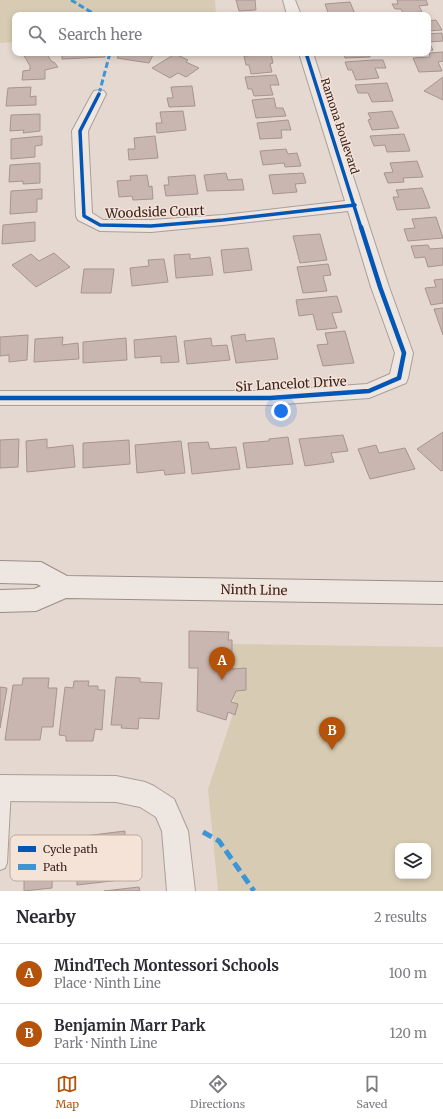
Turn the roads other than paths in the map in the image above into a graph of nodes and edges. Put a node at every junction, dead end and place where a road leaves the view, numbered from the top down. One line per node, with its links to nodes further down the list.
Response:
1 (289, 0): 2 (street)
2 (293, 12)
3 (307, 56): 5 (street, Ramona Boulevard)
4 (99, 94): 5 (street, Woodside Court)
5 (355, 205): 6 (street, Sir Lancelot Drive)
6 (0, 398)
7 (0, 572): 8 (main road)
8 (64, 587): 9 (main road, Ninth Line); 10 (main road, Ninth Line)
9 (443, 594)
10 (0, 601)
11 (3, 788): 12 (lane); 13 (street)
12 (0, 863)
13 (182, 891)

